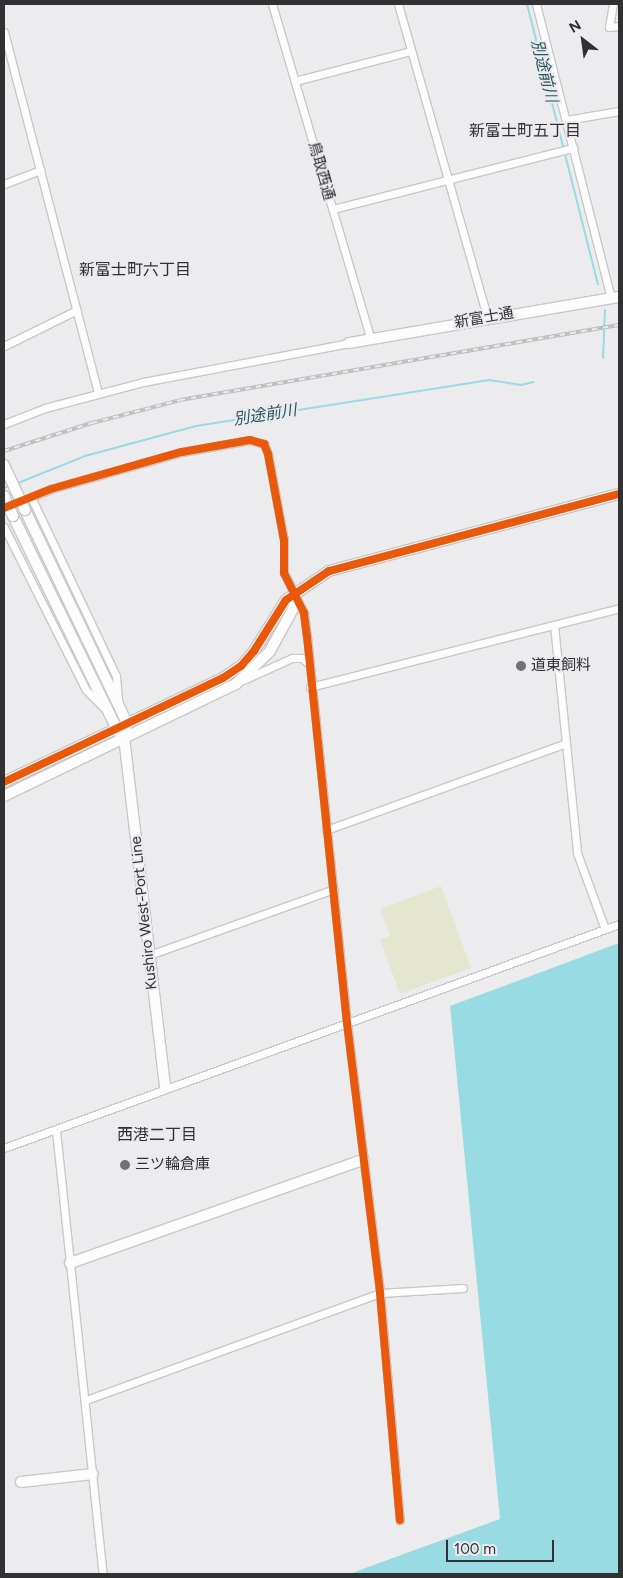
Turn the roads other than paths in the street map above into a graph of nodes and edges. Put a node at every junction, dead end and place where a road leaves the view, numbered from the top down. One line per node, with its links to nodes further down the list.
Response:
1 (272, 4): 8 (street, 鳥取西通)
2 (398, 4): 7 (street)
3 (536, 4): 10 (street)
4 (613, 4): 5 (street)
5 (619, 26)
6 (4, 32): 12 (street)
7 (411, 51): 8 (street); 13 (street)
8 (295, 81): 15 (street, 鳥取西通)
9 (619, 112): 10 (street)
10 (566, 120): 11 (street)
11 (573, 148): 13 (street); 16 (street)
12 (40, 170): 14 (street); 17 (street)
13 (448, 180): 15 (street); 18 (street)
14 (4, 184)
15 (332, 209): 19 (street, 鳥取西通)
16 (615, 297): 18 (street, 新富士通)
17 (76, 310): 21 (street); 22 (street)
18 (487, 318): 19 (street, 新富士通)
19 (370, 338): 20 (street, 新富士通)
20 (350, 344): 22 (street)
21 (4, 346)
22 (98, 394): 23 (street)
23 (4, 424)
24 (4, 465): 36 (street, bridge)
25 (619, 494): 30 (street)
26 (4, 496): 37 (street, bridge)
27 (31, 497): 28 (street); 30 (street); 36 (street)
28 (4, 508)
29 (4, 527): 37 (street)
30 (296, 596): 33 (street); 34 (street); 38 (street)
31 (619, 608): 32 (street)
32 (554, 625): 35 (street); 41 (street)
33 (309, 664): 34 (street); 35 (street)
34 (243, 680): 40 (street)
35 (310, 687): 44 (street)
36 (119, 706): 38 (street)
37 (108, 711): 39 (street)
38 (127, 723): 39 (street); 40 (street, Kushiro West-Port Line)
39 (115, 728): 40 (street); 42 (street)
40 (124, 737): 43 (street); 48 (street, Kushiro West-Port Line)
41 (566, 743): 44 (street); 47 (street)
42 (4, 782)
43 (4, 796)
44 (326, 830): 45 (street)
45 (334, 889): 48 (street); 49 (street)
46 (619, 924): 47 (street)
47 (605, 929): 49 (street)
48 (149, 955): 50 (street, Kushiro West-Port Line)
49 (347, 1023): 50 (street); 53 (street)
50 (165, 1088): 51 (street)
51 (56, 1130): 52 (street); 54 (street)
52 (4, 1148)
53 (363, 1160): 54 (street); 56 (street)
54 (70, 1263): 57 (street)
55 (463, 1288): 56 (street)
56 (380, 1293): 57 (street); 60 (street)
57 (86, 1400): 58 (street)
58 (93, 1474): 59 (street); 61 (street)
59 (20, 1482)
60 (400, 1520)
61 (103, 1574)

